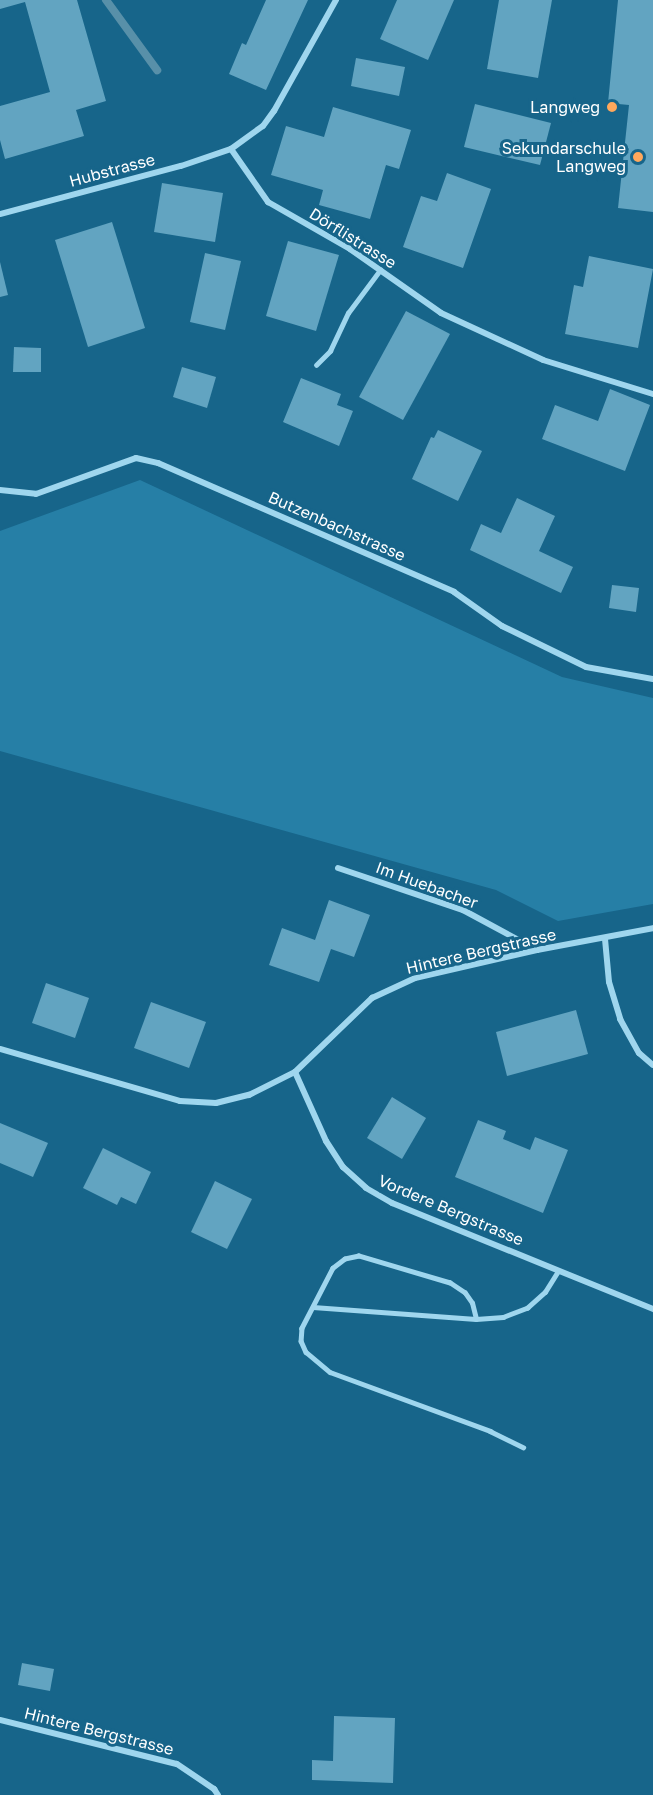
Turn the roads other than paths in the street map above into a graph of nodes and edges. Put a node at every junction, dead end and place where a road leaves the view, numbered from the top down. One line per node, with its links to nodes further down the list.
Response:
1 (336, 0): 2 (street)
2 (231, 149): 3 (street, Hubstrasse); 4 (street, Dörflistrasse)
3 (0, 214)
4 (380, 270): 5 (lane); 6 (street, Dörflistrasse)
5 (316, 364)
6 (653, 394)
7 (0, 490): 8 (street, Butzenbachstrasse)
8 (653, 680)
9 (338, 868): 12 (street, Im Huebacher)
10 (653, 928): 11 (street, Hintere Bergstrasse)
11 (605, 939): 12 (street, Hintere Bergstrasse); 14 (street)
12 (537, 950): 15 (street, Hintere Bergstrasse)
13 (0, 1049): 15 (street, Hintere Bergstrasse)
14 (653, 1065)
15 (295, 1072): 16 (street, Vordere Bergstrasse)
16 (558, 1270): 18 (street, Vordere Bergstrasse); 19 (lane)
17 (313, 1307): 19 (lane); 19 (lane); 20 (lane)
18 (653, 1309)
19 (476, 1319)
20 (523, 1447)
21 (0, 1720): 22 (street, Hintere Bergstrasse)
22 (218, 1795)

